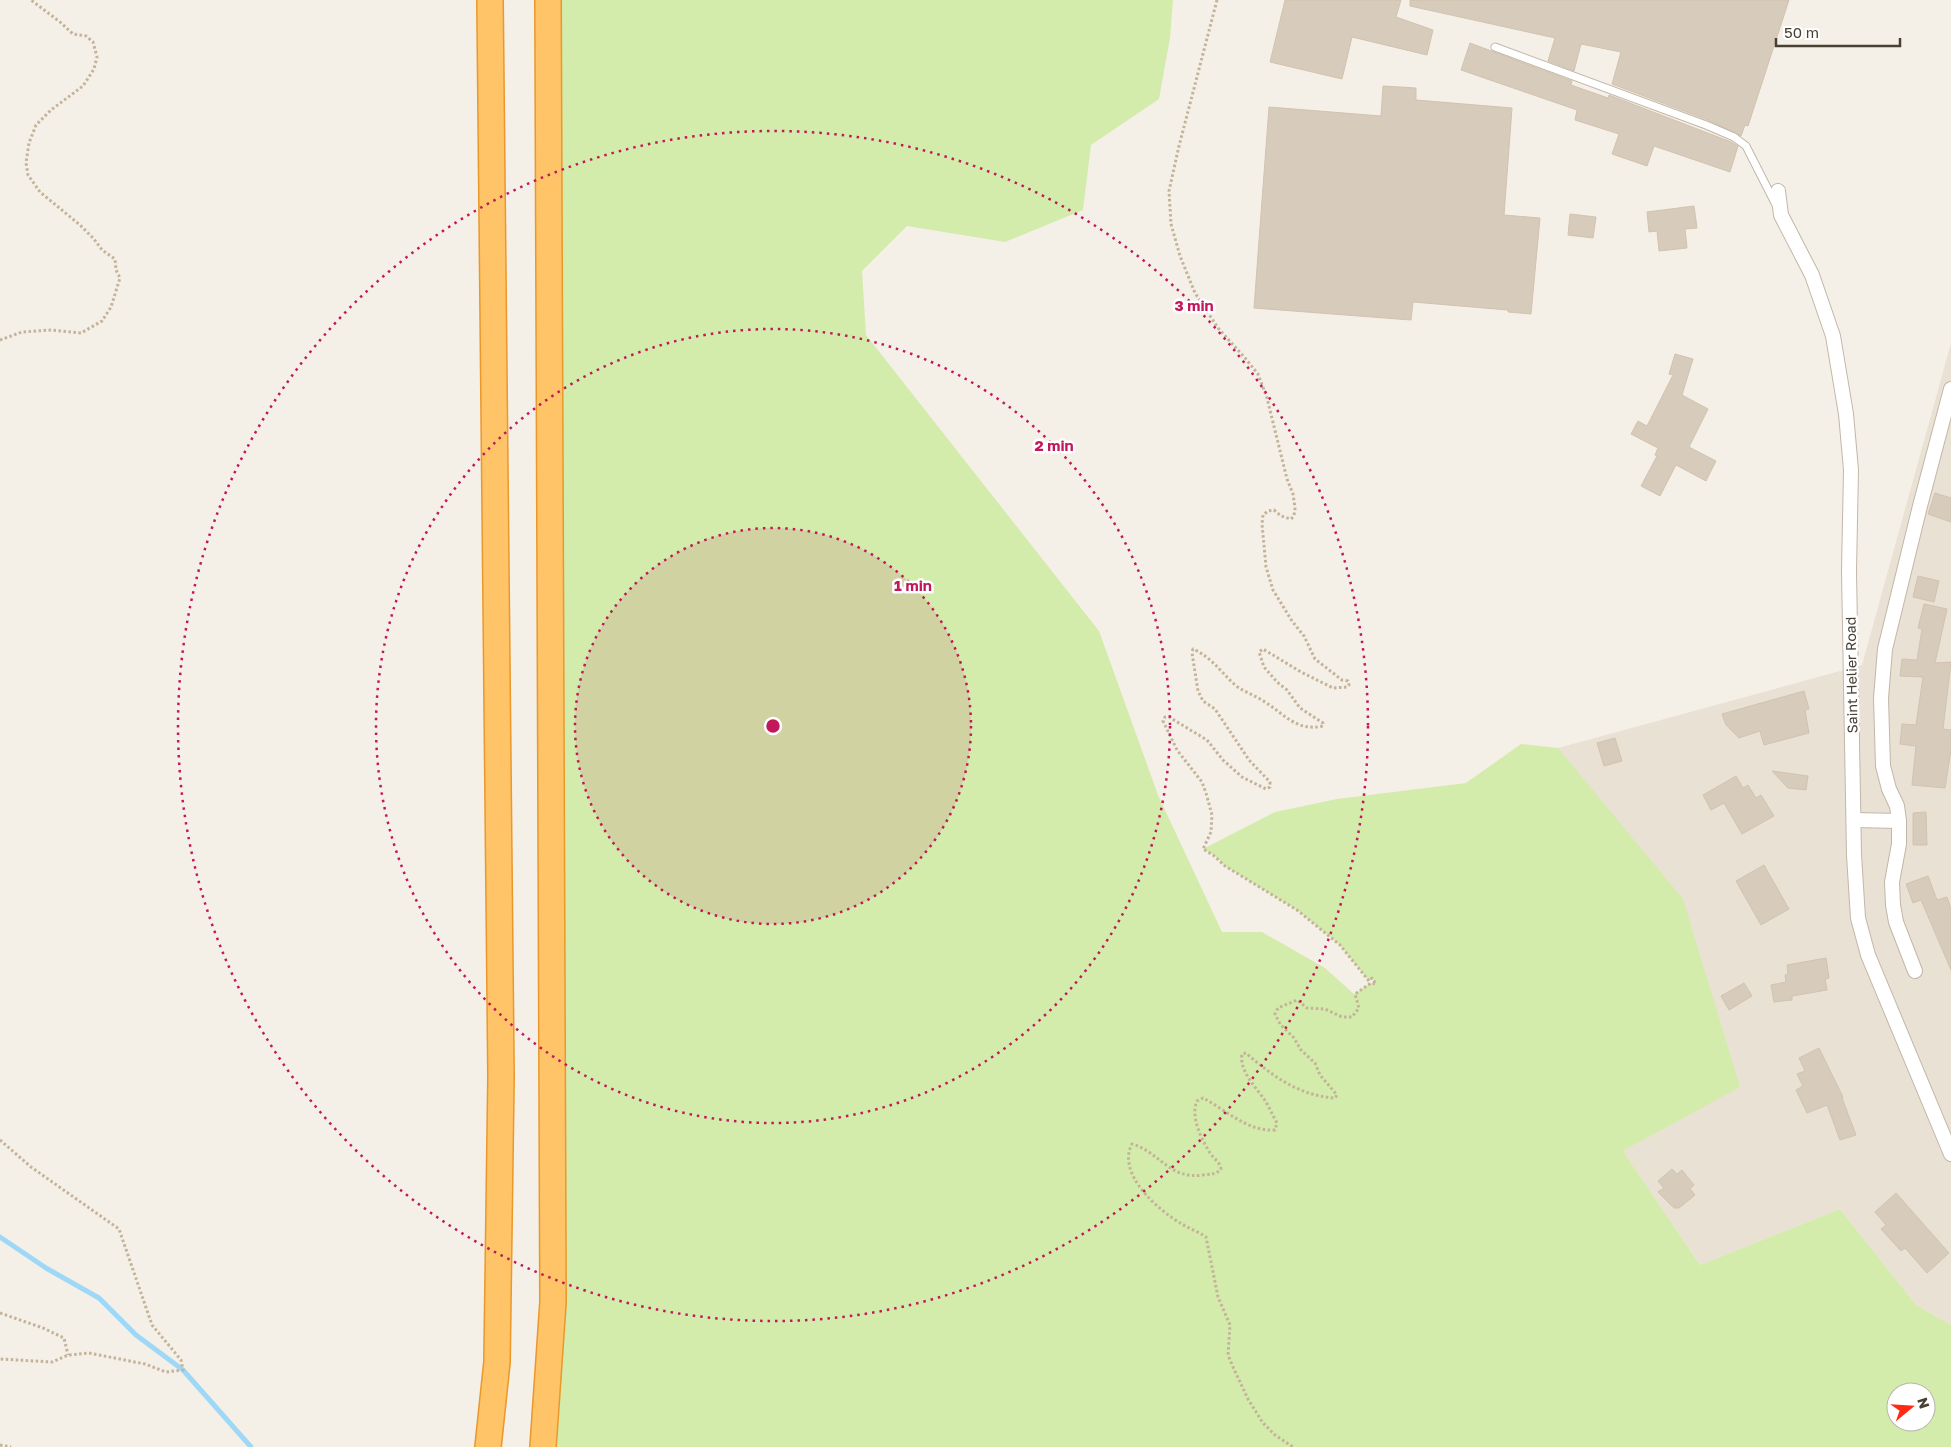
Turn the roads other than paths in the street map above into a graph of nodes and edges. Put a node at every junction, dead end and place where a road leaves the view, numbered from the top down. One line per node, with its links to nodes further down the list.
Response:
1 (490, 0): 11 (highway)
2 (548, 0): 12 (highway)
3 (1494, 47): 5 (lane)
4 (1778, 191): 5 (street, Saint Helier Road)
5 (1781, 215): 7 (street, Saint Helier Road)
6 (1951, 389): 8 (street)
7 (1854, 820): 8 (street); 10 (street, Saint Helier Road)
8 (1899, 821): 9 (street)
9 (1915, 971)
10 (1951, 1154)
11 (488, 1447)
12 (543, 1447)

